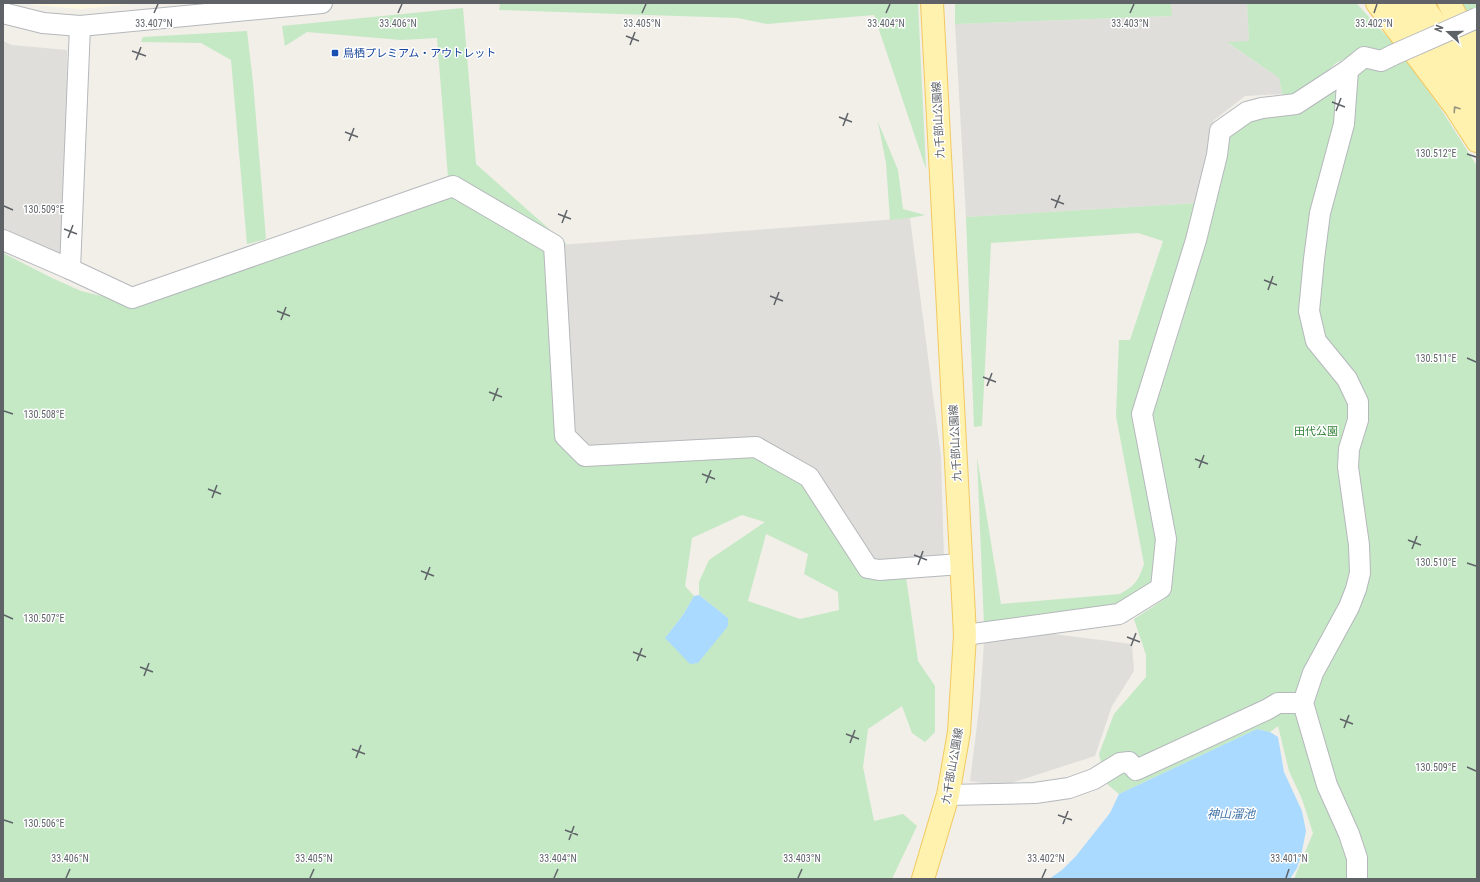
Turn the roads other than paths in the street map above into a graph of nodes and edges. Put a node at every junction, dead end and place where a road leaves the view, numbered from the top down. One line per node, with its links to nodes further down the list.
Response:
1 (322, 3): 9 (street)
2 (932, 3): 17 (main road, 九千部山公園線)
3 (1377, 3): 14 (main road, one-way to 3)
4 (1399, 3): 13 (main road)
5 (1421, 3): 12 (main road)
6 (1449, 3): 10 (main road)
7 (3, 13): 9 (street)
8 (1477, 18): 11 (street, bridge)
9 (80, 26): 16 (street)
10 (1477, 55)
11 (1348, 70): 18 (street); 19 (street)
12 (1477, 82)
13 (1477, 115)
14 (1477, 142)
15 (3, 240): 16 (street)
16 (70, 269): 17 (street)
17 (961, 564): 18 (main road, 九千部山公園線)
18 (965, 635): 20 (main road, 九千部山公園線)
19 (1303, 703): 20 (street); 22 (street)
20 (948, 796): 21 (main road, 九千部山公園線)
21 (924, 879)
22 (1357, 879)

